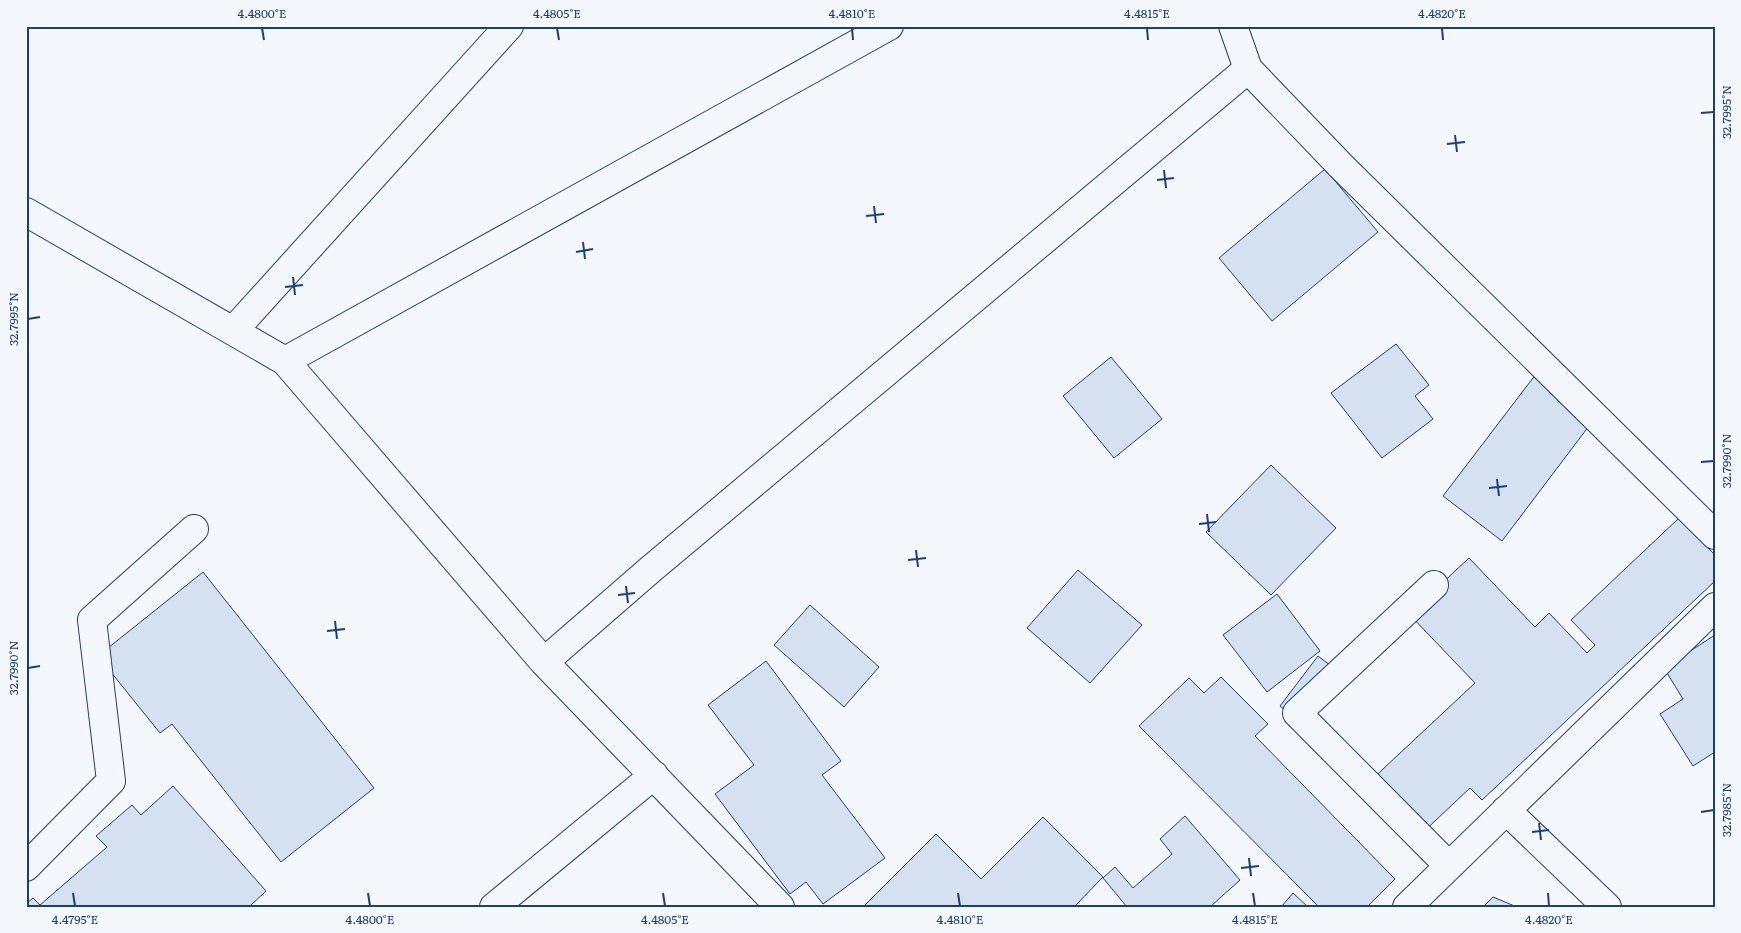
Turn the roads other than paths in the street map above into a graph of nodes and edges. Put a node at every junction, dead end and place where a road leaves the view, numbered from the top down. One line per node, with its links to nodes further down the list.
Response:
1 (509, 26): 6 (street)
2 (889, 26): 7 (street)
3 (1233, 26): 4 (street)
4 (1248, 69): 9 (street); 12 (street)
5 (26, 212): 6 (street)
6 (233, 331): 7 (street)
7 (285, 361): 12 (street)
8 (194, 529): 16 (street)
9 (1715, 535)
10 (1434, 585): 15 (street)
11 (1715, 607): 14 (street)
12 (544, 662): 13 (street)
13 (654, 776): 17 (street); 18 (street)
14 (1506, 810): 15 (street); 20 (street)
15 (1448, 866): 19 (street)
16 (26, 867)
17 (494, 907)
18 (780, 907)
19 (1407, 907)
20 (1607, 907)

